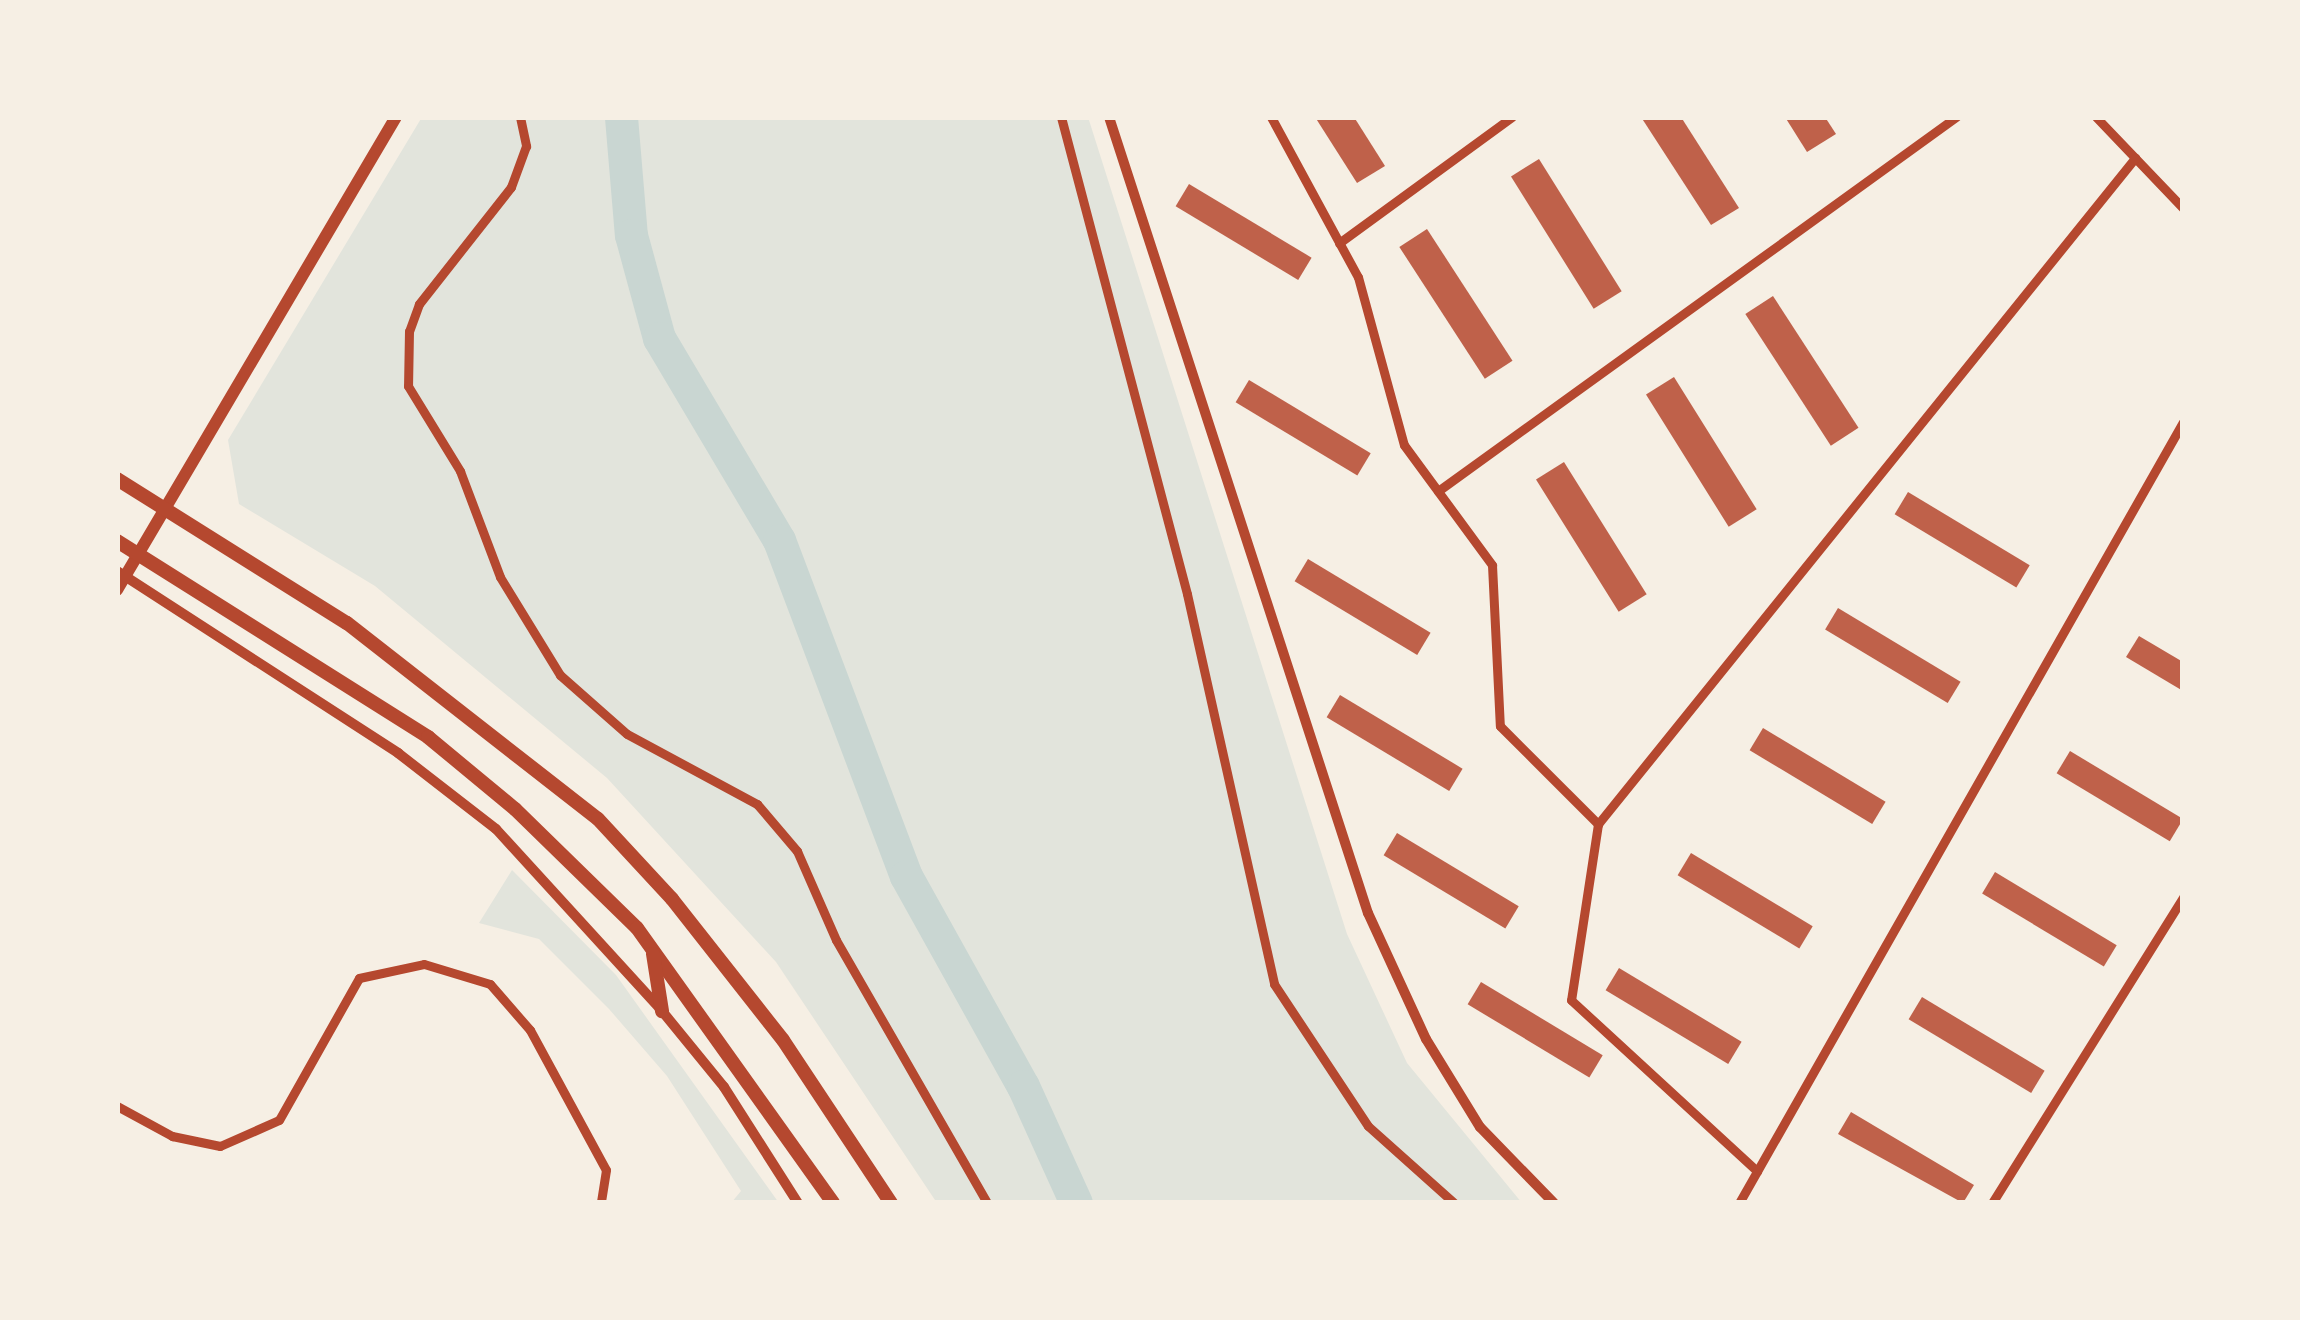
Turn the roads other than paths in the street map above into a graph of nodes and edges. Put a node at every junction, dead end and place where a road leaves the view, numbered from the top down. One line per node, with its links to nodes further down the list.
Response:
1 (396, 117): 15 (main road)
2 (520, 117): 30 (street)
3 (1061, 117): 31 (street)
4 (1109, 117): 32 (street)
5 (1271, 117): 11 (street)
6 (1512, 117): 11 (street)
7 (1956, 117): 14 (street)
8 (2096, 117): 9 (street)
9 (2135, 158): 10 (street); 20 (street)
10 (2183, 208)
11 (1340, 243): 14 (street)
12 (2183, 422): 25 (street)
13 (117, 479): 15 (main road)
14 (1438, 491): 20 (street)
15 (164, 508): 17 (main road); 29 (main road)
16 (117, 541): 17 (main road)
17 (138, 554): 18 (main road); 22 (main road)
18 (121, 573): 19 (main road); 23 (street)
19 (117, 590)
20 (1598, 824): 25 (street)
21 (2183, 897): 34 (street)
22 (652, 949): 23 (main road); 28 (main road)
23 (662, 1011): 27 (street)
24 (117, 1106): 26 (street)
25 (1757, 1171): 33 (street)
26 (601, 1203)
27 (798, 1203)
28 (833, 1203)
29 (891, 1203)
30 (987, 1203)
31 (1454, 1203)
32 (1554, 1203)
33 (1738, 1203)
34 (1992, 1203)

